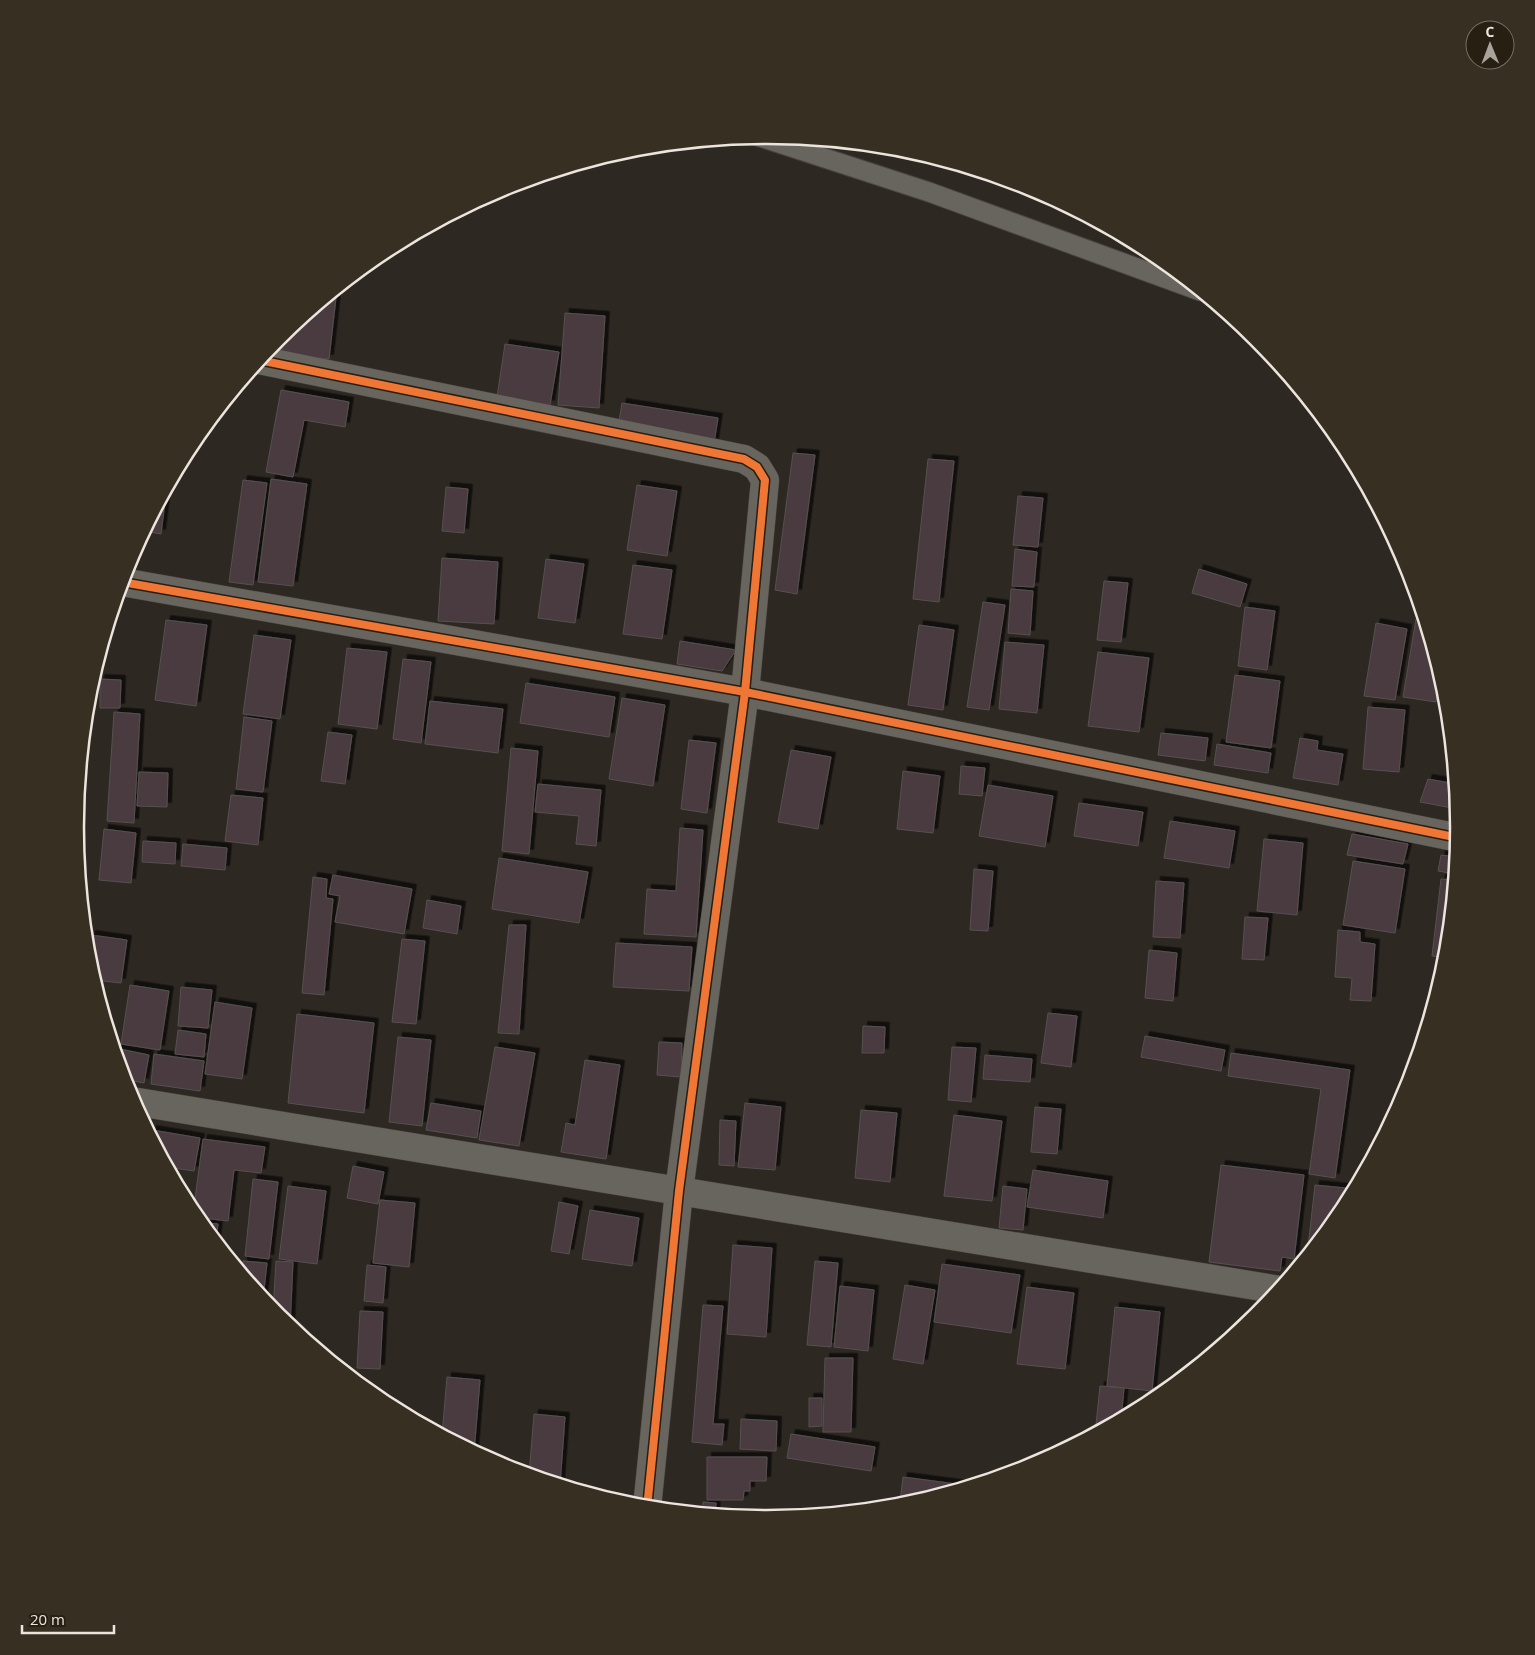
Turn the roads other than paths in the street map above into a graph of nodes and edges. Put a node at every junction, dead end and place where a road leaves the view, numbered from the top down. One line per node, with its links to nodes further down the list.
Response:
1 (783, 144): 2 (lane)
2 (1184, 285)
3 (267, 362): 5 (street)
4 (129, 583): 5 (street)
5 (744, 692): 6 (street); 8 (street)
6 (1451, 836)
7 (142, 1102): 8 (street)
8 (679, 1191): 9 (street); 10 (street)
9 (1272, 1289)
10 (648, 1500)

